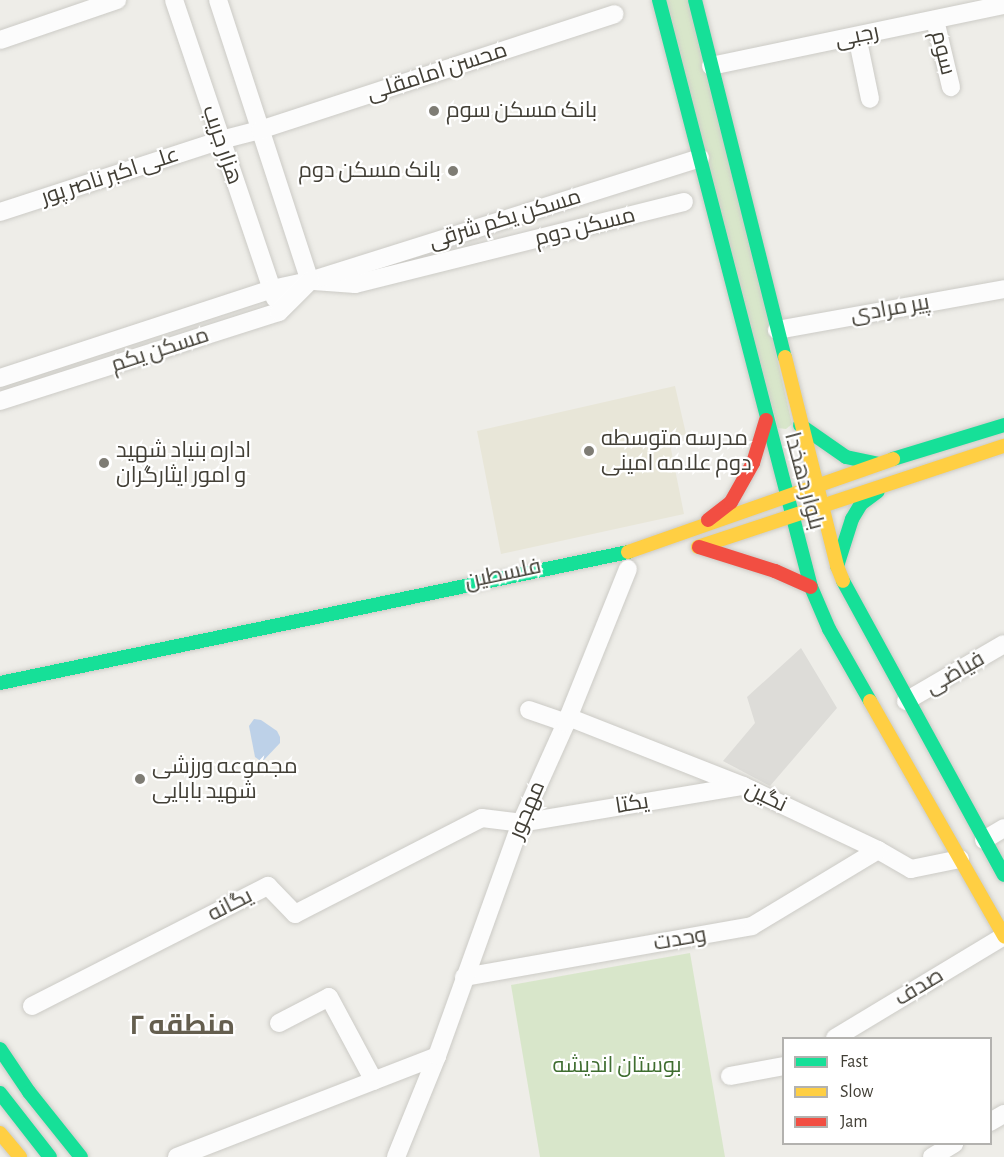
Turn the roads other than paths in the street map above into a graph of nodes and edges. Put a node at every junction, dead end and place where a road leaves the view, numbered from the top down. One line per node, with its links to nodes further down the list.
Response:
1 (117, 0): 10 (street)
2 (174, 0): 15 (street, هزار جریب)
3 (218, 0): 14 (street, هزار جریب)
4 (659, 0): 16 (main road, بلوار دهخدا)
5 (695, 0): 11 (main road, بلوار دهخدا)
6 (1004, 5): 8 (street, رجبی)
7 (614, 14): 14 (street, محسن امامقلی)
8 (935, 20): 9 (street, رجبی); 12 (street, سوم)
9 (857, 36): 11 (street, رجبی); 13 (street)
10 (0, 40)
11 (711, 66): 23 (main road, بلوار دهخدا)
12 (951, 87)
13 (870, 99)
14 (260, 130): 15 (street, محسن امامقلی); 19 (street, هزار جریب)
15 (221, 140): 18 (street, علی اکبر ناصر پور); 20 (street, هزار جریب)
16 (700, 158): 19 (street, مسکن یکم شرقی); 26 (main road, بلوار دهخدا)
17 (684, 202): 19 (street, مسکن دوم)
18 (0, 212)
19 (310, 281): 20 (street); 22 (street, مسکن یکم)
20 (272, 289): 22 (street, هزار جریب); 24 (street)
21 (1004, 289): 23 (street, پیر مرادی)
22 (279, 312): 25 (street, مسکن یکم)
23 (777, 330): 27 (main road, بلوار دهخدا)
24 (0, 378)
25 (0, 401)
26 (766, 420): 33 (main road, بلوار دهخدا); 36 (main road)
27 (800, 425): 30 (main road); 32 (main road, بلوار دهخدا)
28 (1004, 425): 30 (main road)
29 (1004, 446): 31 (main road)
30 (878, 464): 32 (main road)
31 (888, 484): 34 (main road); 38 (main road)
32 (816, 487): 33 (main road); 34 (main road, بلوار دهخدا)
33 (786, 496): 35 (main road, بلوار دهخدا); 36 (main road)
34 (821, 507): 35 (main road); 38 (main road, بلوار دهخدا)
35 (791, 517): 40 (main road, بلوار دهخدا); 40 (main road)
36 (695, 530): 37 (main road)
37 (629, 563): 39 (main road); 42 (main road, فلسطین); 45 (street, مهجور)
38 (837, 566): 43 (main road, بلوار دهخدا)
39 (606, 573)
40 (811, 587): 51 (main road, بلوار دهخدا)
41 (1004, 644): 43 (street, فیاضی)
42 (0, 683)
43 (906, 701): 49 (main road, بلوار دهخدا)
44 (529, 710): 45 (street, نگین)
45 (567, 720): 46 (street, نگین); 47 (street, مهجور)
46 (743, 786): 47 (street, یکتا); 50 (street, نگین)
47 (520, 823): 54 (street, مهجور); 55 (street, یگانه)
48 (1004, 828): 49 (street)
49 (984, 840): 52 (main road, بلوار دهخدا)
50 (878, 850): 51 (street, نگین); 54 (street, وحدت)
51 (960, 859): 53 (main road, بلوار دهخدا)
52 (1004, 875)
53 (1004, 936): 57 (street, صدف)
54 (464, 977): 59 (street, مهجور)
55 (32, 1006)
56 (279, 1023): 62 (street)
57 (837, 1037)
58 (0, 1049): 68 (main road)
59 (437, 1056): 62 (street); 70 (street, مهجور)
60 (782, 1066): 61 (street)
61 (730, 1076)
62 (374, 1081): 69 (street)
63 (0, 1093): 67 (main road)
64 (0, 1133): 66 (main road)
65 (951, 1145): 71 (street)
66 (20, 1157)
67 (50, 1157)
68 (81, 1157)
69 (177, 1157)
70 (396, 1157)
71 (932, 1157)

